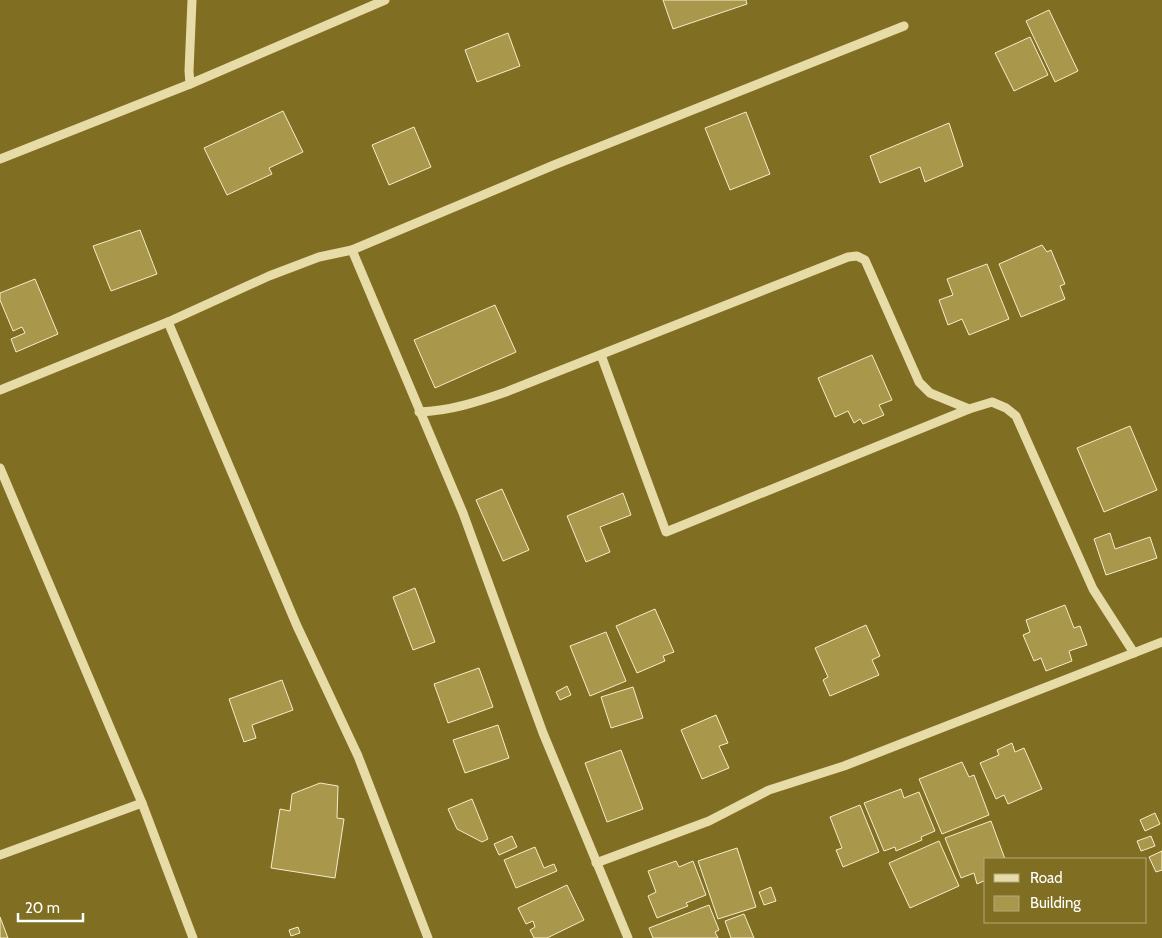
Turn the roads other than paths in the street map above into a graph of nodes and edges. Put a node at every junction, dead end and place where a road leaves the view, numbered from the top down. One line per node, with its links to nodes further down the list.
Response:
1 (192, 0): 4 (street)
2 (385, 0): 4 (street)
3 (904, 26): 6 (street)
4 (190, 84): 5 (street)
5 (0, 159)
6 (352, 250): 7 (street); 11 (street)
7 (168, 322): 9 (street); 19 (street)
8 (602, 354): 10 (street); 10 (street); 11 (street)
9 (0, 390)
10 (968, 409): 14 (street)
11 (419, 412): 17 (street)
12 (0, 468): 15 (street)
13 (1162, 642): 14 (street)
14 (1134, 652): 17 (street)
15 (142, 803): 16 (street); 18 (street)
16 (0, 855)
17 (596, 863): 20 (street)
18 (193, 938)
19 (428, 938)
20 (628, 938)

